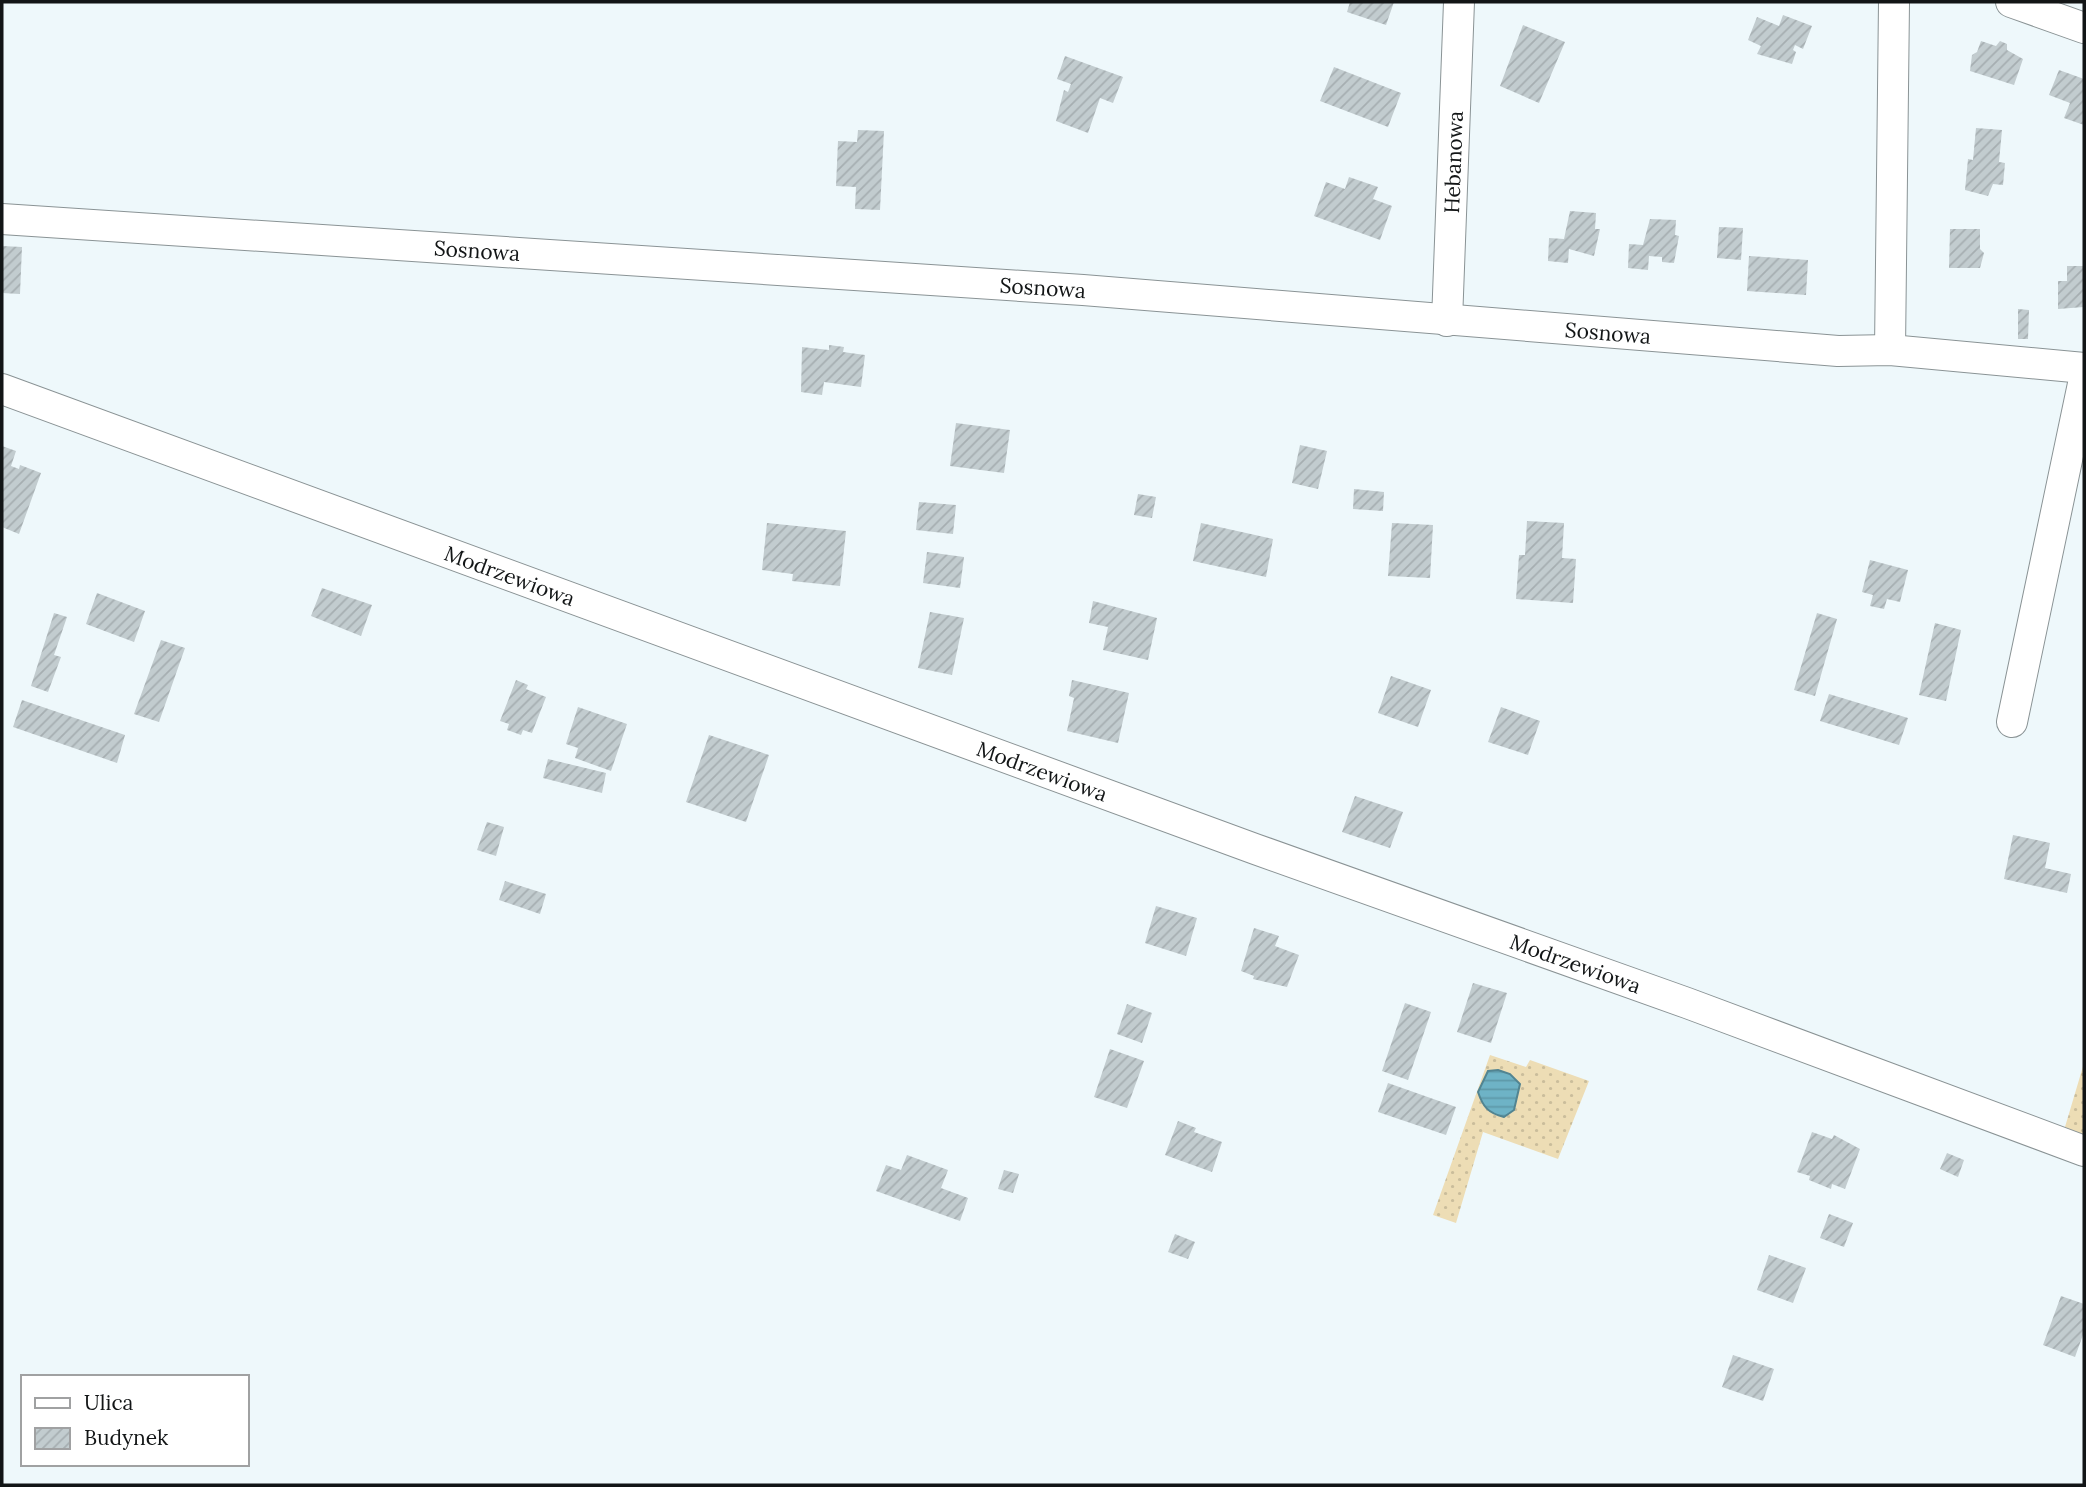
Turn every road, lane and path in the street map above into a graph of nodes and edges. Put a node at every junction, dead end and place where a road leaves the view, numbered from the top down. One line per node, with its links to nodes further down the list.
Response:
1 (1459, 2): 6 (street, Hebanowa)
2 (1894, 2): 7 (street)
3 (2011, 2): 4 (street)
4 (2084, 28)
5 (2, 219): 6 (street, Sosnowa)
6 (1447, 321): 7 (street, Sosnowa)
7 (1890, 350): 8 (street, Sosnowa)
8 (2084, 368)
9 (2084, 379): 11 (street)
10 (2, 389): 12 (street, Modrzewiowa)
11 (2012, 722)
12 (2084, 1151)

